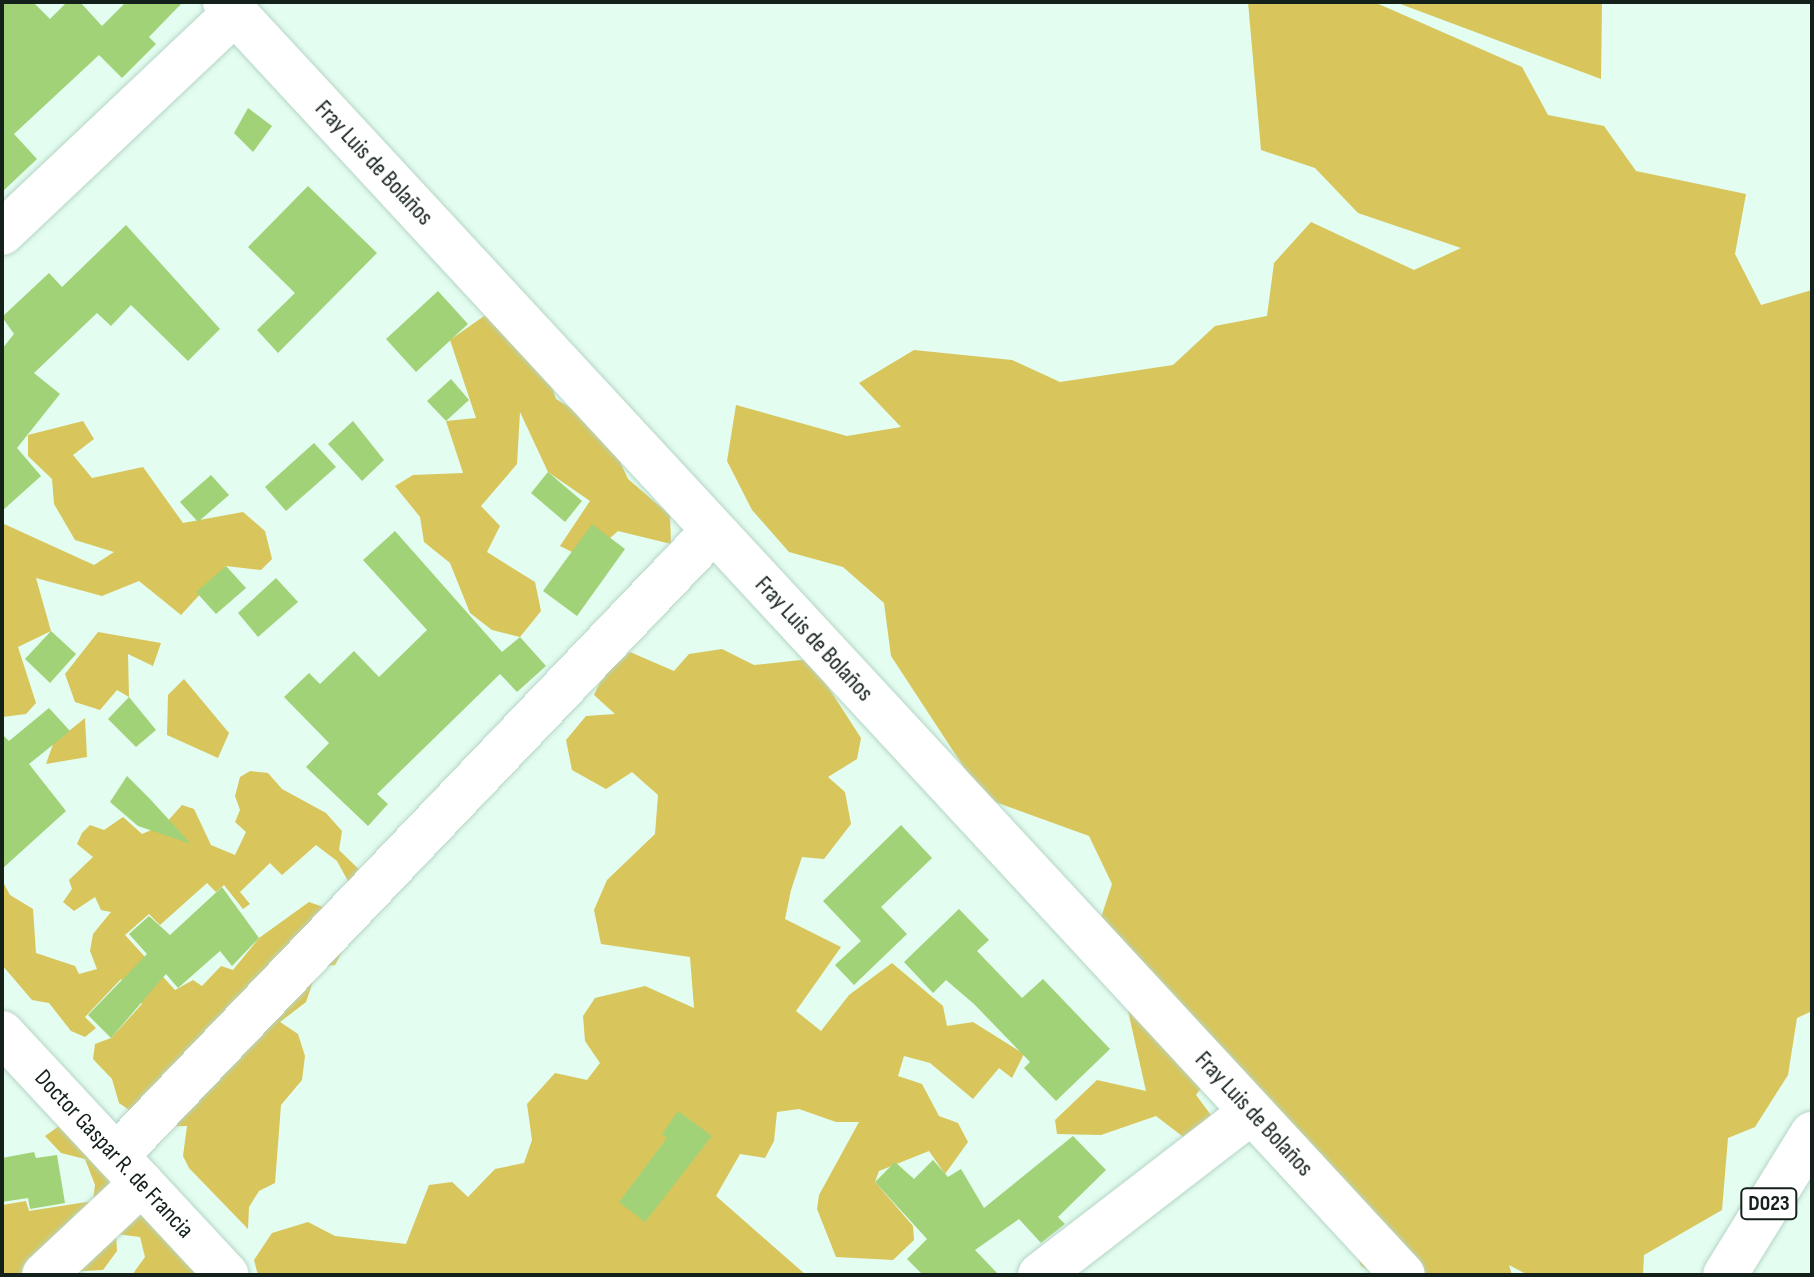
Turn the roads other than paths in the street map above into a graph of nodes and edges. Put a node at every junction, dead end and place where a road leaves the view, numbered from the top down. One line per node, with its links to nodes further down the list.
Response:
1 (230, 8): 2 (street); 3 (street, Fray Luis de Bolaños)
2 (2, 233)
3 (713, 531): 5 (street, Fray Luis de Bolaños); 7 (street)
4 (2, 1033): 7 (street, Doctor Gaspar R. de Francia)
5 (1252, 1112): 10 (street); 11 (street, Fray Luis de Bolaños)
6 (1812, 1134): 12 (street, D023)
7 (130, 1169): 8 (street); 9 (street, Doctor Gaspar R. de Francia)
8 (44, 1275)
9 (227, 1275)
10 (1040, 1275)
11 (1403, 1275)
12 (1725, 1275)

